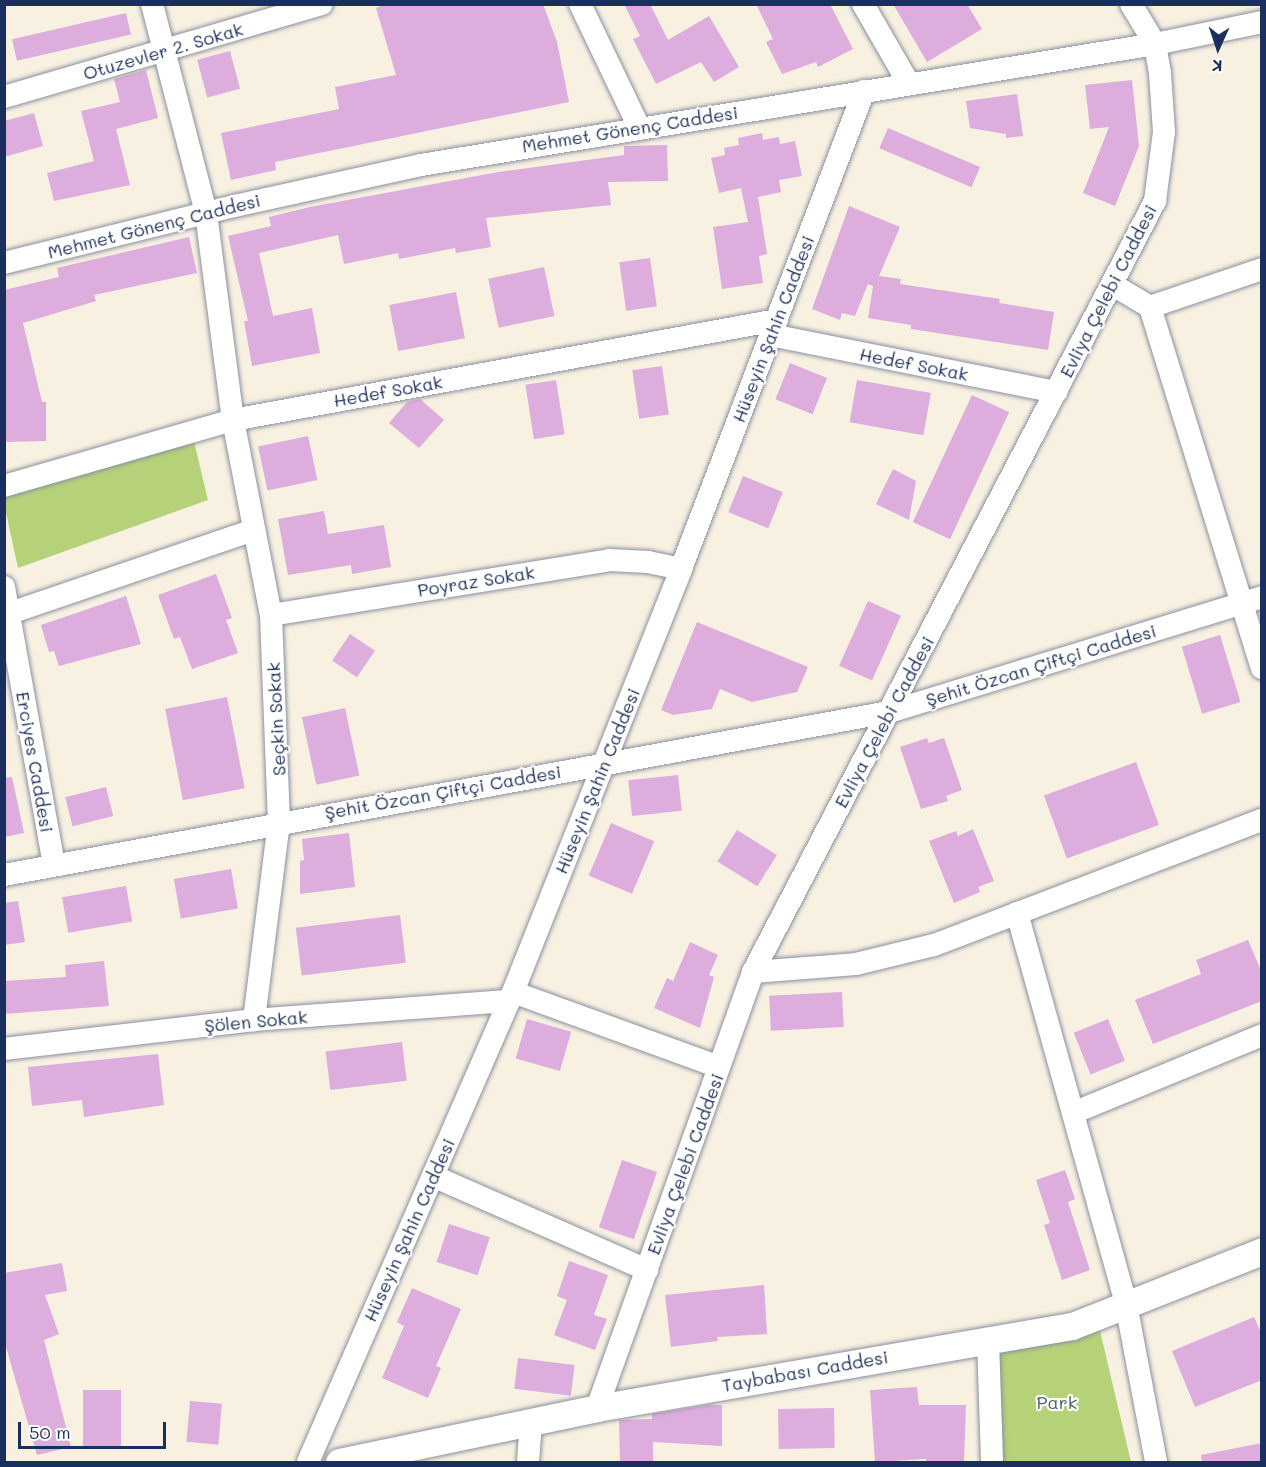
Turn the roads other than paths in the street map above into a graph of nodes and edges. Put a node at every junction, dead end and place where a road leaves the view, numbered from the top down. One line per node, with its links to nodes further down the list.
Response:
1 (152, 4): 8 (street, Seçkin Sokak)
2 (322, 4): 8 (street, Otuzevler 2. Sokak)
3 (580, 4): 12 (street)
4 (863, 4): 9 (street)
5 (1131, 4): 7 (street)
6 (1262, 22): 7 (street, Mehmet Gönenç Caddesi)
7 (1155, 44): 9 (street, Mehmet Gönenç Caddesi); 16 (street, Evliya Çelebi Caddesi)
8 (164, 51): 11 (street, Otuzevler 2. Sokak); 13 (street, Seçkin Sokak)
9 (909, 84): 10 (street, Mehmet Gönenç Caddesi)
10 (864, 92): 12 (street, Mehmet Gönenç Caddesi); 18 (street, Hüseyin Şahin Caddesi)
11 (4, 97)
12 (639, 127): 13 (street, Mehmet Gönenç Caddesi)
13 (206, 213): 14 (street, Mehmet Gönenç Caddesi); 20 (street, Seçkin Sokak)
14 (4, 263)
15 (1262, 269): 17 (street)
16 (1113, 285): 17 (street); 19 (street, Evliya Çelebi Caddesi)
17 (1150, 307): 25 (street)
18 (774, 327): 19 (street, Hedef Sokak); 20 (street, Hedef Sokak); 23 (street, Hüseyin Şahin Caddesi)
19 (1056, 392): 29 (street, Evliya Çelebi Caddesi)
20 (233, 420): 21 (street, Hedef Sokak); 22 (street, Seçkin Sokak)
21 (4, 486)
22 (253, 530): 26 (street); 27 (street, Seçkin Sokak)
23 (681, 569): 27 (street, Poyraz Sokak); 30 (street, Hüseyin Şahin Caddesi)
24 (4, 587): 26 (street, Erciyes Caddesi)
25 (1252, 601): 28 (street); 29 (street, Şehit Özcan Çiftçi Caddesi)
26 (7, 614): 33 (street, Erciyes Caddesi)
27 (271, 615): 32 (street, Seçkin Sokak)
28 (1262, 668)
29 (889, 712): 30 (street, Şehit Özcan Çiftçi Caddesi); 36 (street, Evliya Çelebi Caddesi)
30 (604, 764): 32 (street, Şehit Özcan Çiftçi Caddesi); 37 (street, Hüseyin Şahin Caddesi)
31 (1262, 820): 35 (street)
32 (279, 822): 33 (street, Şehit Özcan Çiftçi Caddesi); 38 (street, Seçkin Sokak)
33 (54, 865): 34 (street, Şehit Özcan Çiftçi Caddesi)
34 (4, 875)
35 (1017, 913): 36 (street); 42 (street)
36 (753, 972): 41 (street, Evliya Çelebi Caddesi)
37 (511, 996): 38 (street, Şölen Sokak); 41 (street); 43 (street, Hüseyin Şahin Caddesi)
38 (254, 1020): 40 (street, Şölen Sokak)
39 (1262, 1035): 42 (street)
40 (4, 1049)
41 (719, 1066): 45 (street, Evliya Çelebi Caddesi)
42 (1073, 1113): 46 (street)
43 (433, 1176): 45 (street); 50 (street, Hüseyin Şahin Caddesi)
44 (1262, 1251): 46 (street, Taybabası Caddesi)
45 (647, 1270): 48 (street, Evliya Çelebi Caddesi)
46 (1126, 1304): 47 (street, Taybabası Caddesi); 54 (street)
47 (988, 1340): 48 (street, Taybabası Caddesi); 53 (street)
48 (597, 1408): 49 (street, Taybabası Caddesi)
49 (531, 1422): 51 (street, Taybabası Caddesi); 52 (street)
50 (308, 1462)
51 (339, 1462)
52 (528, 1462)
53 (992, 1462)
54 (1156, 1462)

